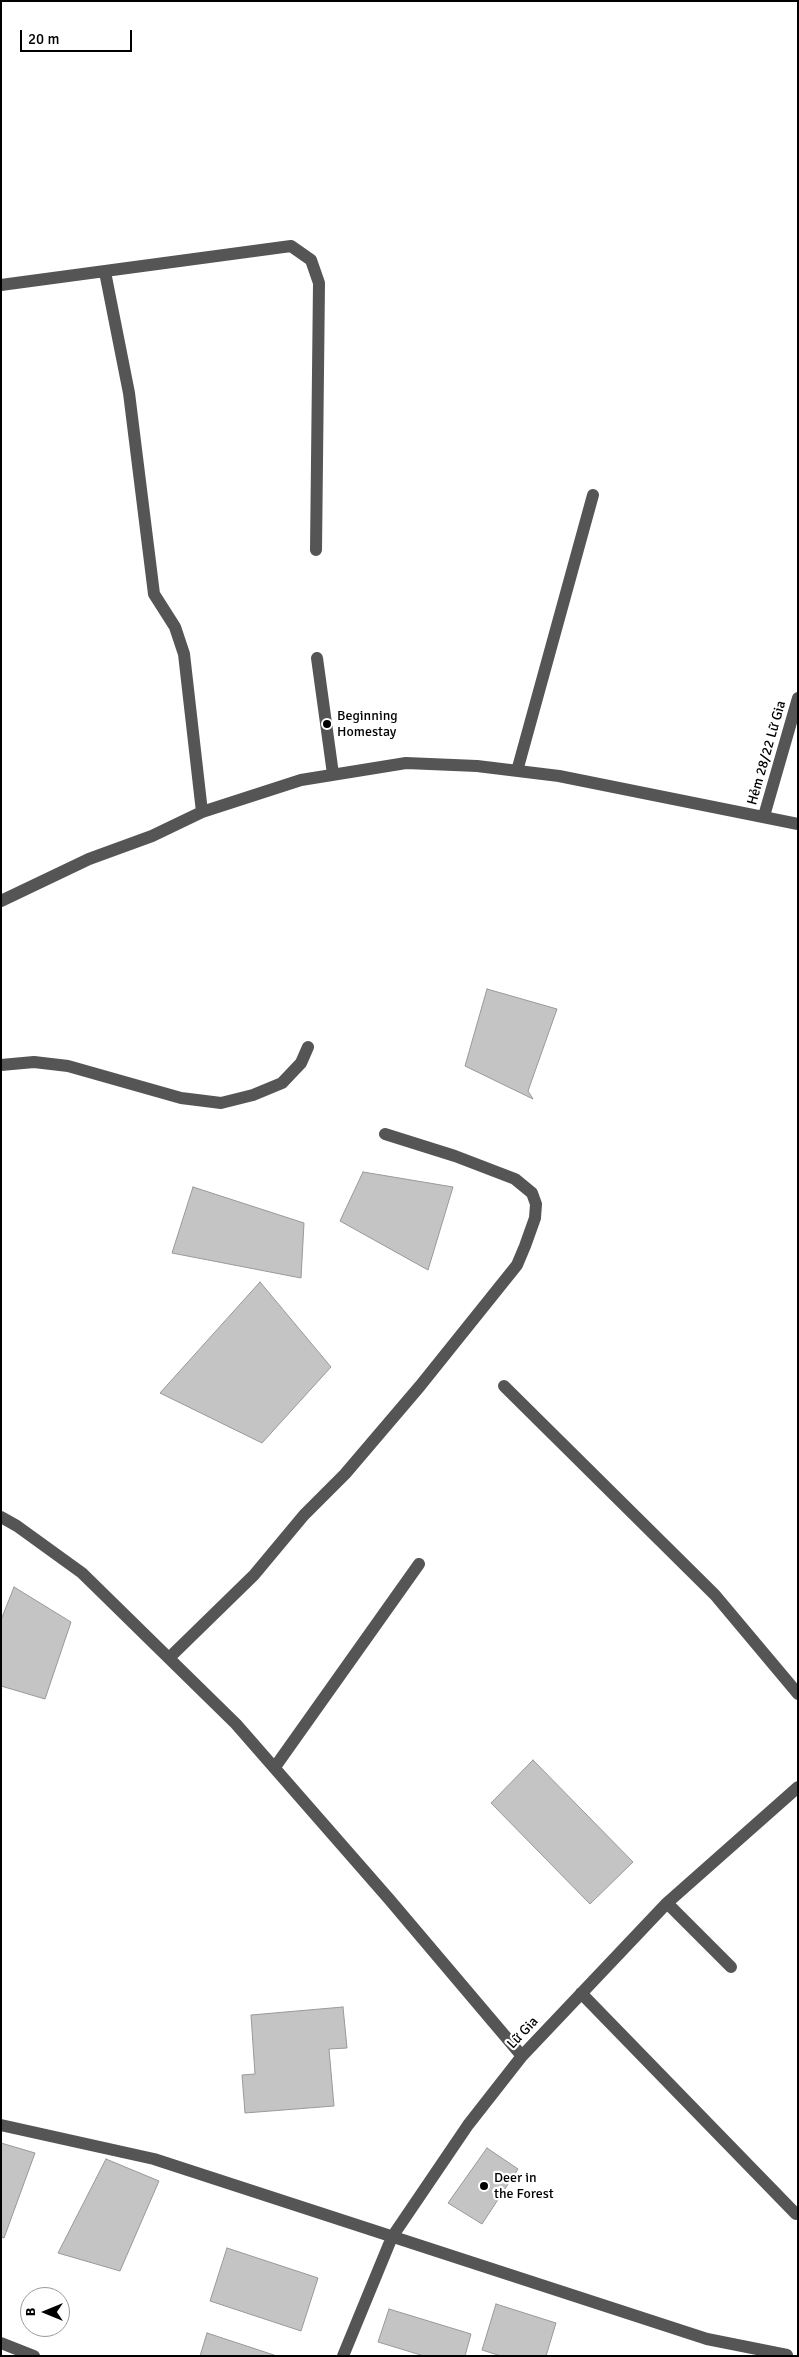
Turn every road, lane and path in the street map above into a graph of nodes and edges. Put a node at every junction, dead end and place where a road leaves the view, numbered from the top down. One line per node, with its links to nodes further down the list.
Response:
1 (105, 272): 2 (street); 4 (street); 9 (street)
2 (1, 285)
3 (593, 495): 7 (street)
4 (316, 550)
5 (317, 658): 8 (street)
6 (798, 698): 10 (street, Hẻm 28/22 Lữ Gia)
7 (517, 771): 8 (street); 10 (street)
8 (333, 774): 9 (street)
9 (202, 812): 12 (street)
10 (764, 816): 11 (street)
11 (798, 824)
12 (1, 901)
13 (308, 1047): 14 (street)
14 (1, 1065)
15 (385, 1134): 19 (street)
16 (504, 1386): 20 (street)
17 (1, 1517): 19 (street)
18 (419, 1564): 21 (street)
19 (170, 1657): 21 (street)
20 (798, 1694)
21 (275, 1767): 26 (street)
22 (798, 1787): 23 (street, Lữ Gia)
23 (667, 1902): 24 (street); 25 (street, Lữ Gia)
24 (731, 1967)
25 (581, 1993): 26 (street, Lữ Gia); 28 (street)
26 (522, 2056): 29 (street, Lữ Gia)
27 (1, 2125): 29 (street)
28 (796, 2214)
29 (392, 2237): 31 (street); 33 (street, Lữ Gia)
30 (1, 2343): 32 (street)
31 (787, 2355)
32 (34, 2356)
33 (343, 2356)

